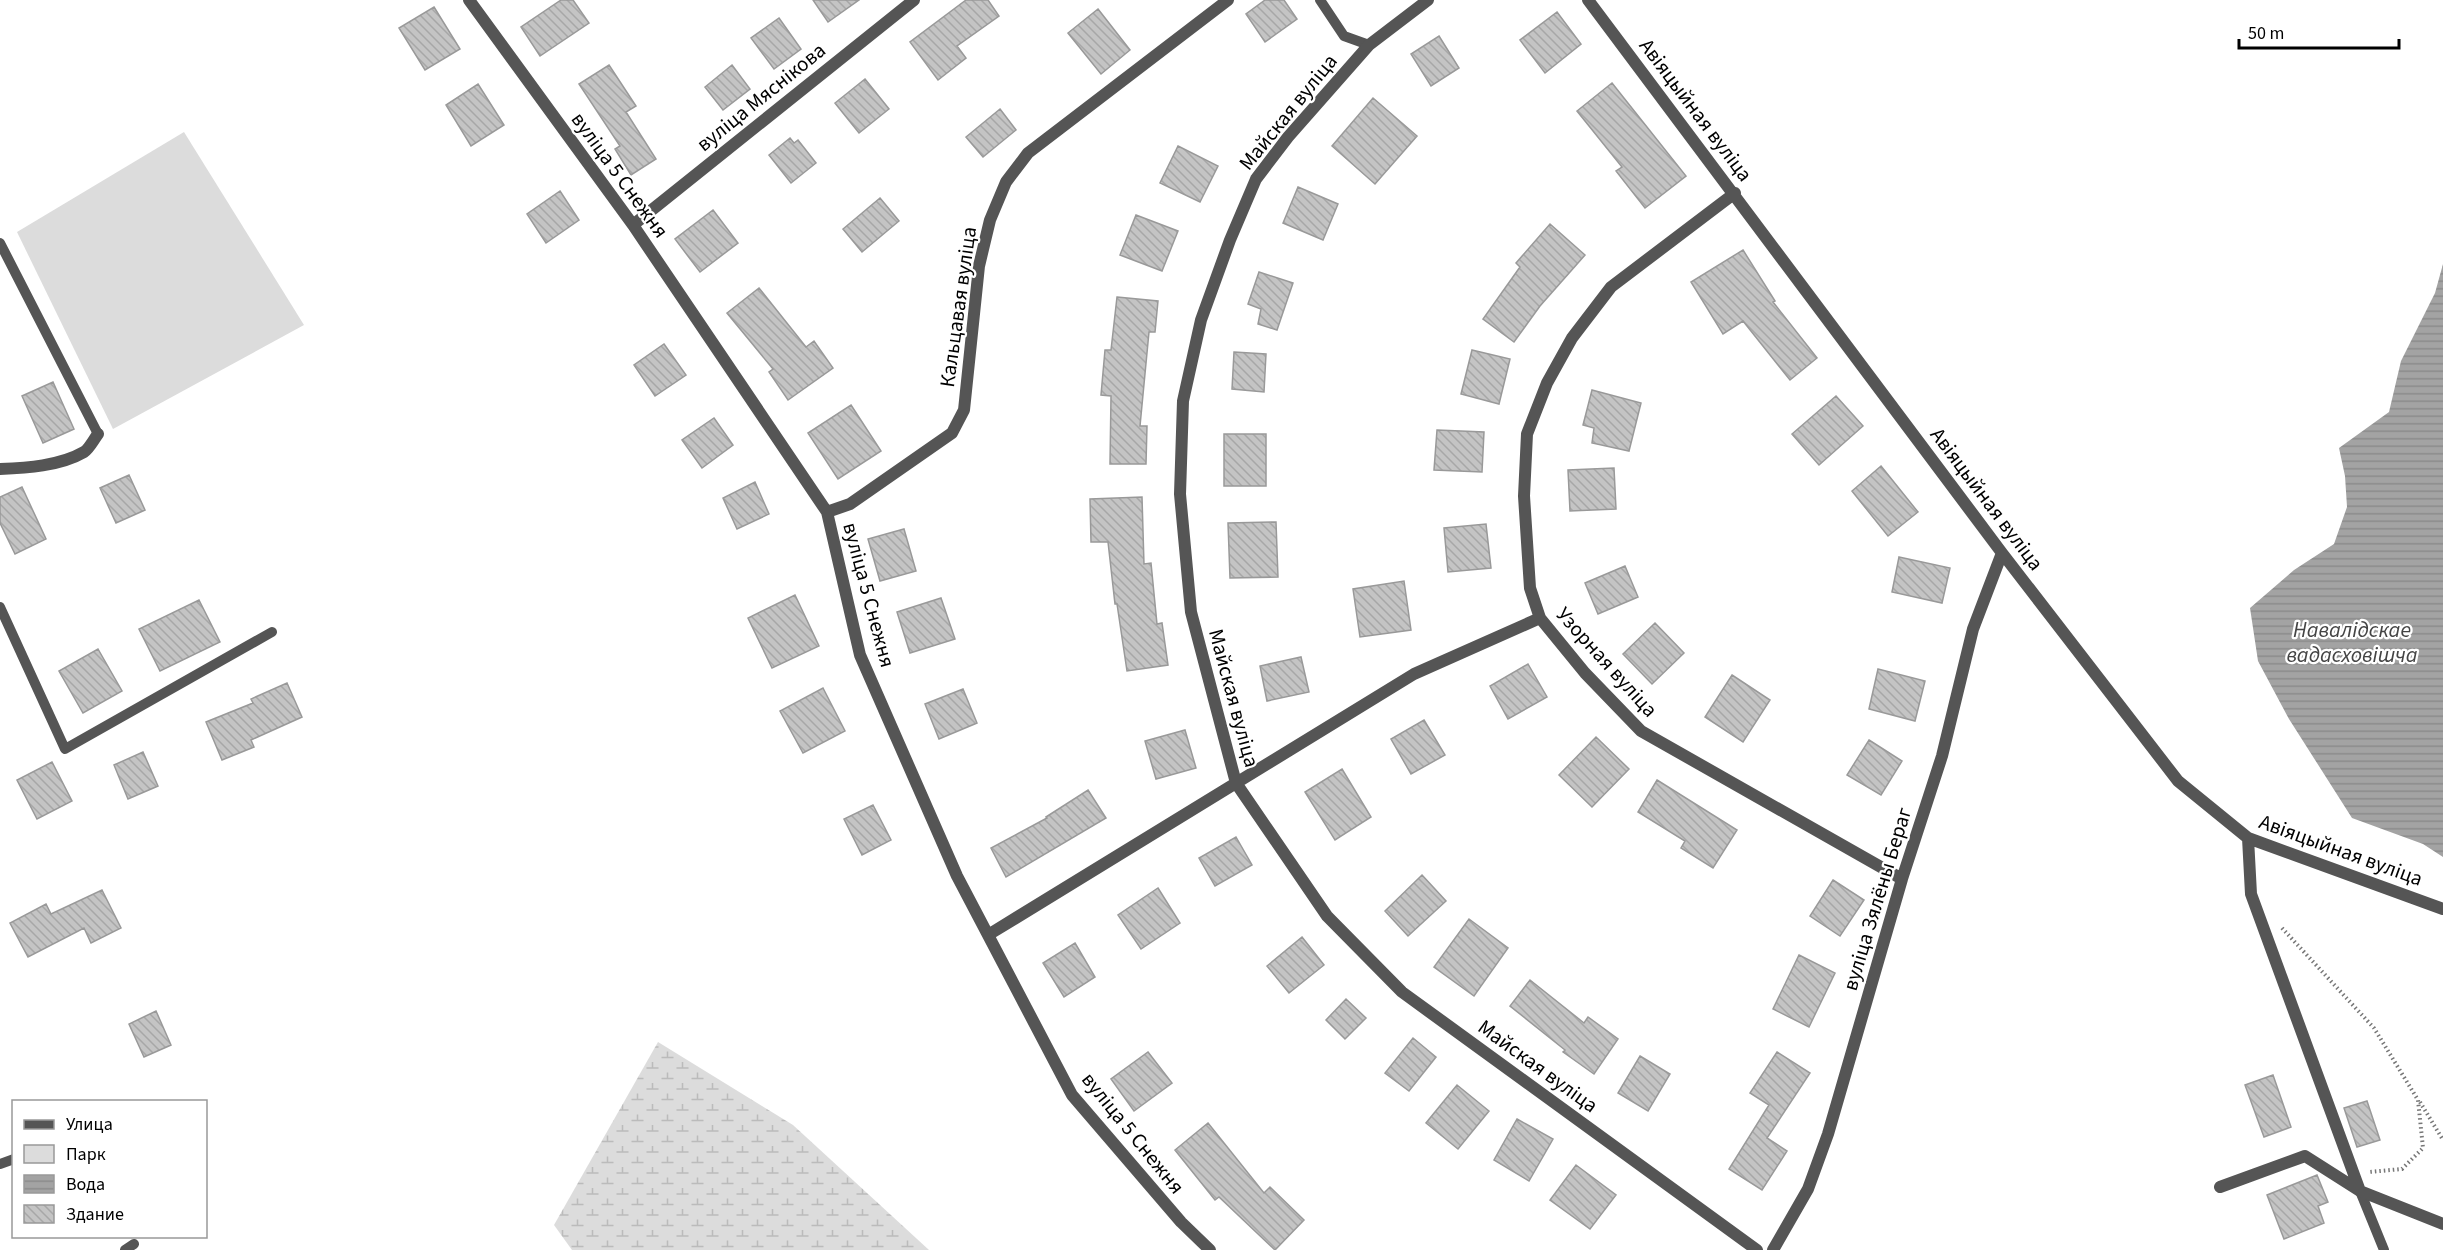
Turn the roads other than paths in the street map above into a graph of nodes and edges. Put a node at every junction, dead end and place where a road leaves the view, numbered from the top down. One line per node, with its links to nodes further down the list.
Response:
1 (469, 0): 9 (street, вуліца 5 Снежня)
2 (914, 0): 9 (street, вуліца Мяснікова)
3 (1228, 0): 13 (street, Кальцавая вуліца)
4 (1320, 0): 7 (lane)
5 (1428, 0): 7 (street, Майская вуліца)
6 (1588, 0): 8 (street, Авіяцыйная вуліца)
7 (1369, 45): 18 (street, Майская вуліца)
8 (1735, 193): 14 (street, Авіяцыйная вуліца); 16 (street, Узорная вуліца)
9 (633, 225): 13 (street, вуліца 5 Снежня)
10 (0, 243): 11 (lane)
11 (98, 434): 12 (street)
12 (0, 469)
13 (826, 512): 22 (street, вуліца 5 Снежня)
14 (2002, 553): 19 (street, Авіяцыйная вуліца); 20 (street, вуліца Зялёны Бераг)
15 (0, 607): 17 (lane)
16 (1540, 618): 18 (street); 20 (street, Узорная вуліца)
17 (272, 632)
18 (1236, 783): 22 (street); 27 (street, Майская вуліца)
19 (2248, 838): 21 (street, Авіяцыйная вуліца); 24 (street)
20 (1902, 879): 28 (street, вуліца Зялёны Бераг)
21 (2443, 909)
22 (988, 935): 26 (street, вуліца 5 Снежня)
23 (2220, 1187): 24 (street)
24 (2360, 1191): 25 (street); 29 (lane)
25 (2443, 1224)
26 (1210, 1250)
27 (1757, 1250)
28 (1773, 1250)
29 (2384, 1250)

